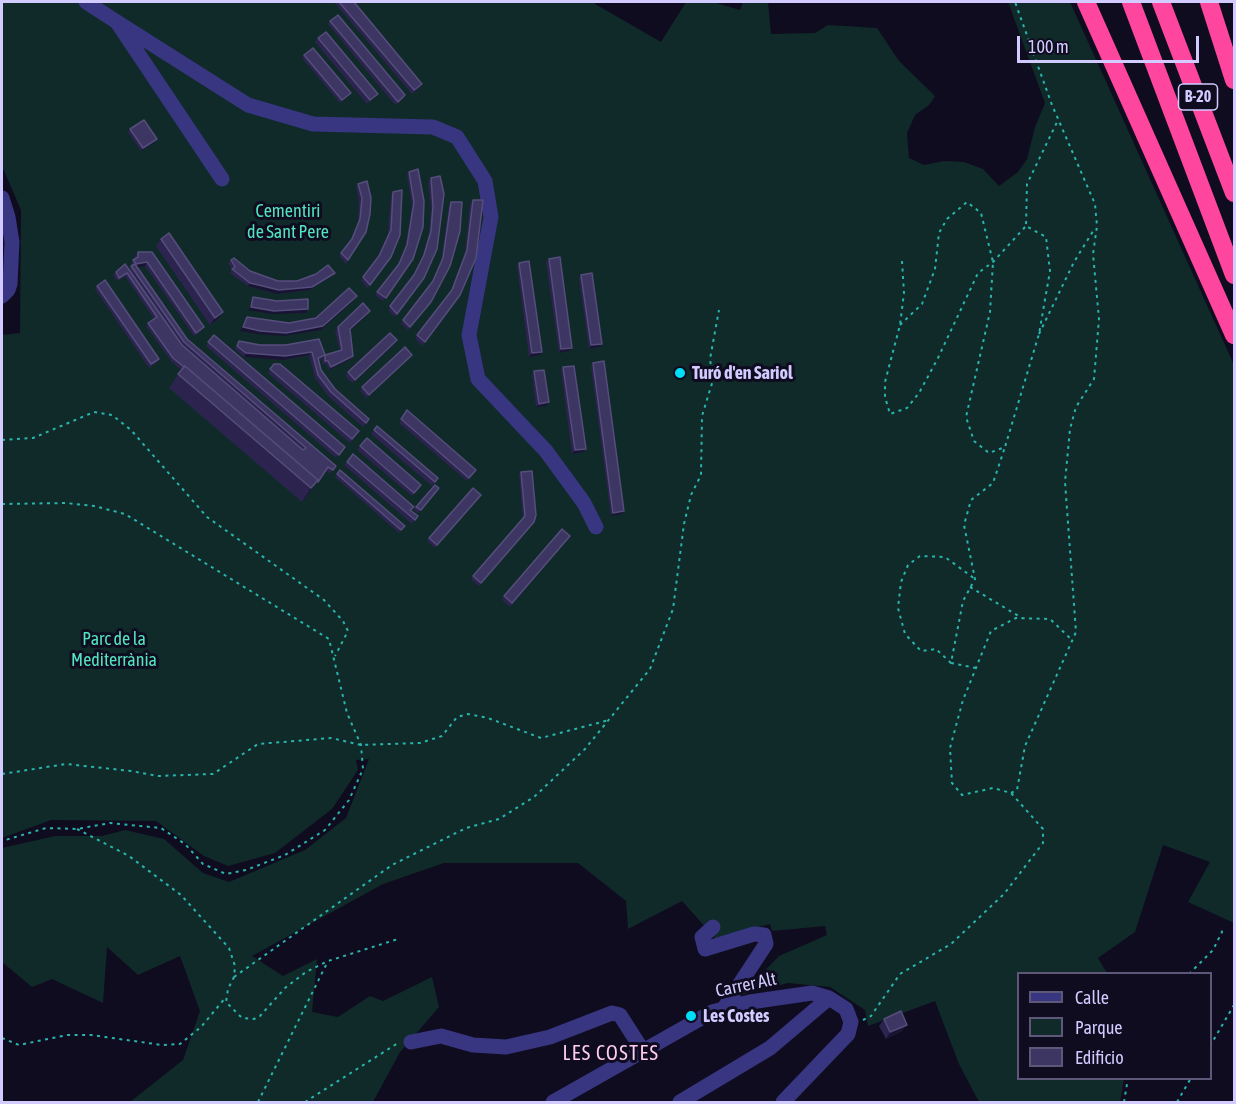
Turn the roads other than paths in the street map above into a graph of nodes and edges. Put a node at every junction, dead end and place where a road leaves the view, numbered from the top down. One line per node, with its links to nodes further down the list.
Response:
1 (86, 2): 6 (street)
2 (1086, 2): 13 (highway)
3 (1131, 2): 11 (highway, B-20)
4 (1161, 2): 9 (highway, B-20)
5 (1209, 2): 7 (highway)
6 (117, 22): 8 (street); 14 (street)
7 (1234, 80)
8 (222, 179)
9 (1234, 193)
10 (2, 198): 12 (street)
11 (1234, 275)
12 (2, 296)
13 (1234, 335)
14 (596, 527)
15 (713, 927): 17 (street)
16 (829, 998): 17 (street, Carrer Alt); 21 (street); 22 (street)
17 (724, 1008): 19 (street, Carrer Alt)
18 (411, 1042): 19 (street)
19 (643, 1052): 20 (street, Carrer Alt)
20 (554, 1102)
21 (680, 1102)
22 (783, 1102)

